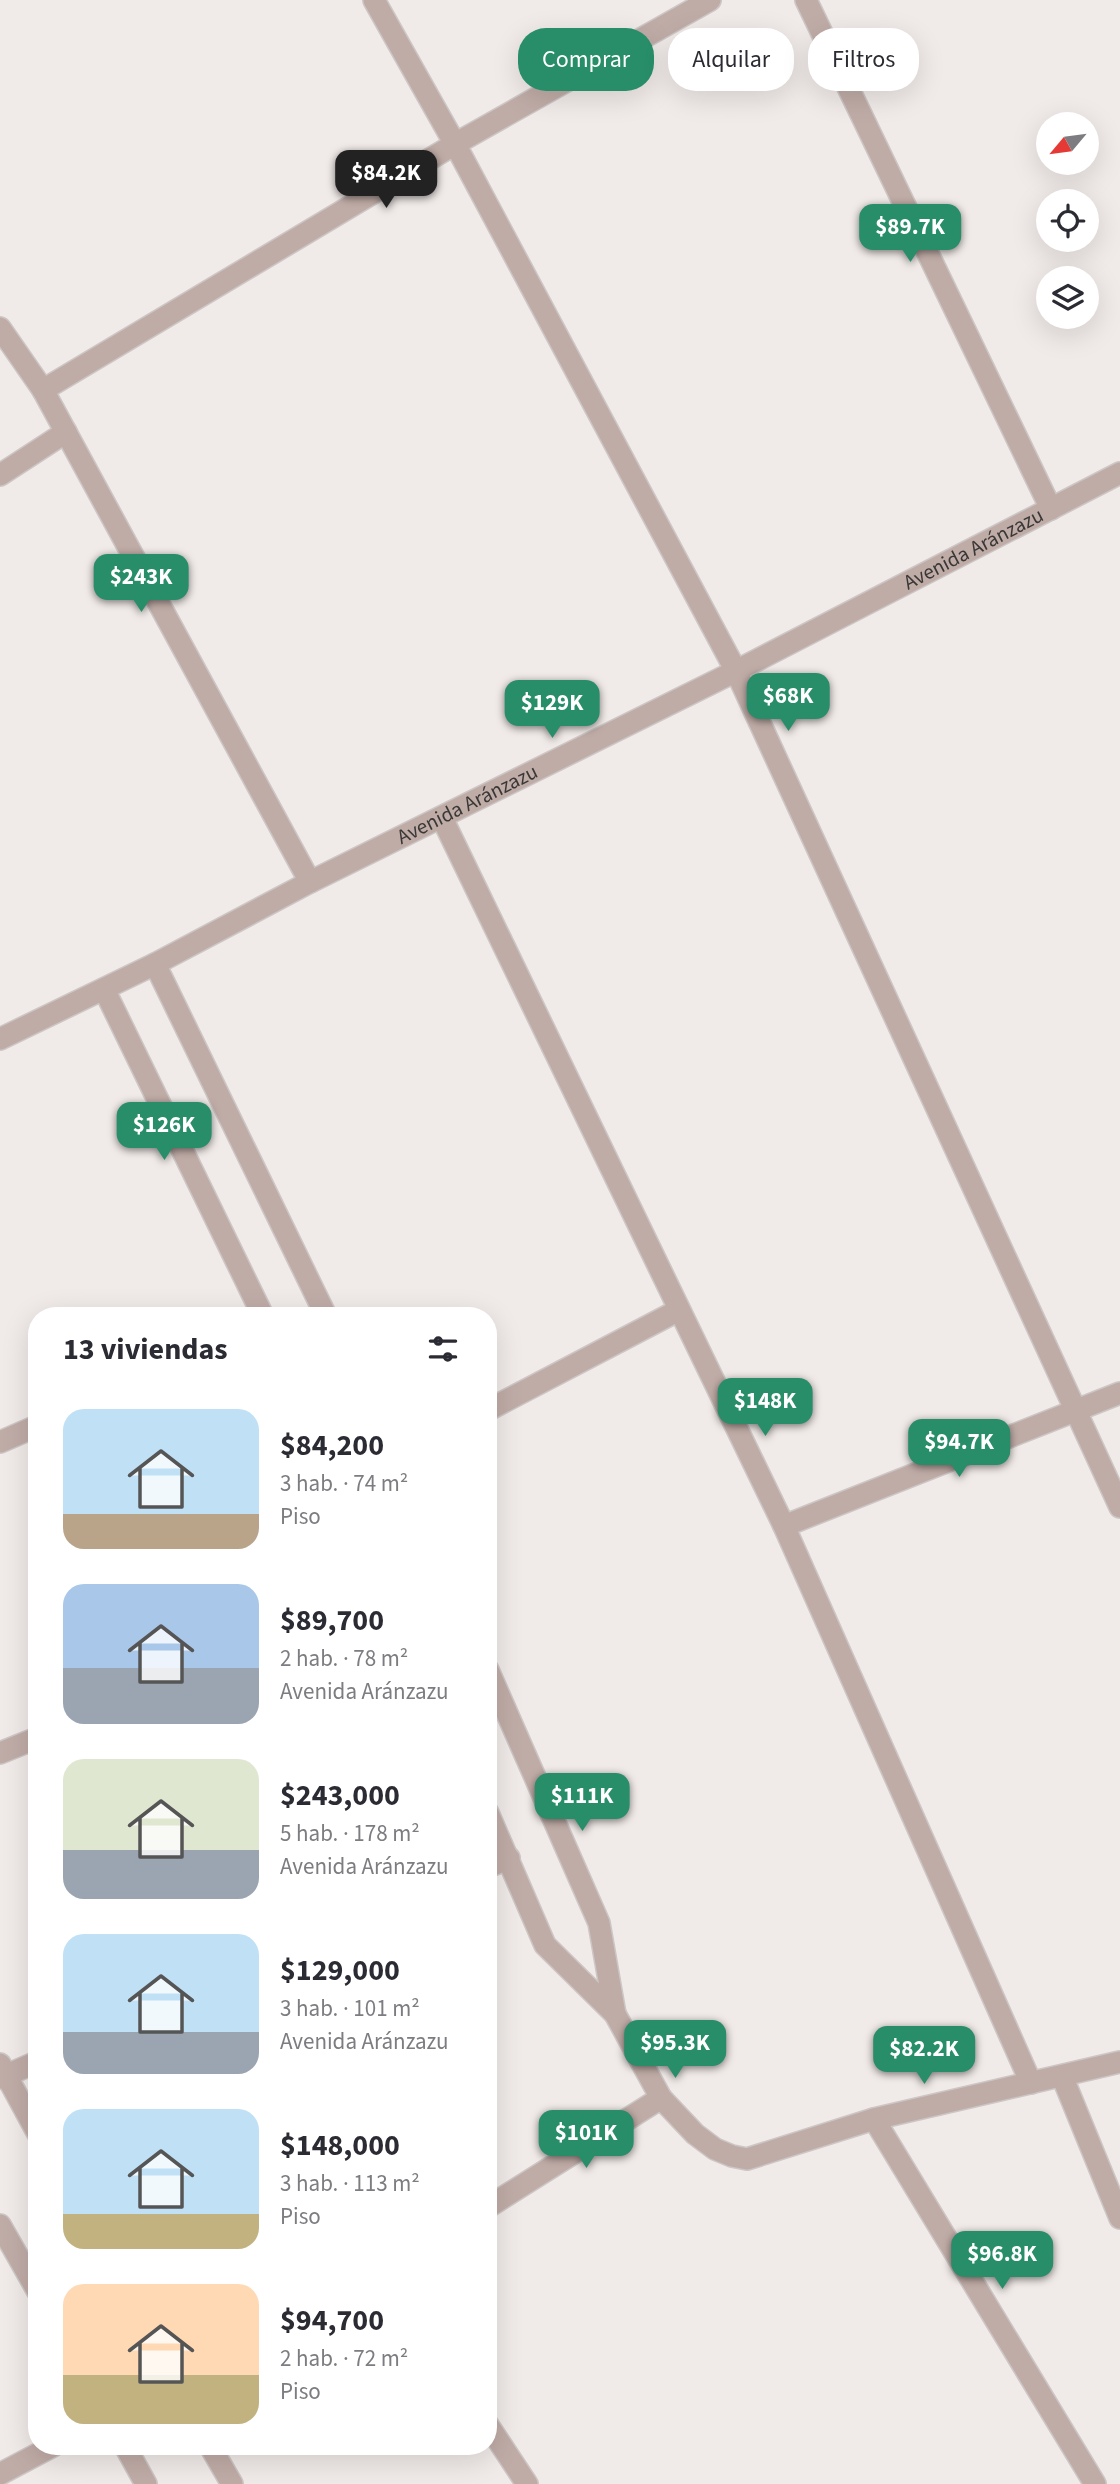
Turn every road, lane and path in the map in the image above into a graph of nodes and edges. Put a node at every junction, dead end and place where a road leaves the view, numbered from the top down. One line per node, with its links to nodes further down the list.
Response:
1 (374, 0): 4 (street)
2 (710, 0): 4 (street)
3 (806, 0): 10 (street)
4 (455, 144): 6 (street); 11 (street)
5 (0, 328): 6 (street)
6 (43, 390): 7 (street)
7 (66, 432): 9 (street); 13 (street)
8 (1120, 473): 10 (street, Avenida Aránzazu)
9 (0, 475)
10 (1051, 509): 11 (street, Avenida Aránzazu)
11 (736, 671): 12 (street, Avenida Aránzazu); 22 (street)
12 (442, 818): 13 (street, Avenida Aránzazu); 19 (street)
13 (310, 882): 14 (street, Avenida Aránzazu)
14 (155, 964): 15 (street, Avenida Aránzazu); 18 (street)
15 (104, 989): 16 (street, Avenida Aránzazu); 17 (street)
16 (0, 1039)
17 (258, 1307)
18 (322, 1307)
19 (679, 1310): 21 (street); 26 (street)
20 (1120, 1393): 22 (street)
21 (497, 1405)
22 (1076, 1410): 25 (street); 26 (street)
23 (28, 1430): 24 (street)
24 (0, 1442)
25 (1120, 1507)
26 (784, 1527): 38 (street)
27 (497, 1691): 33 (street)
28 (28, 1742): 29 (street)
29 (0, 1753)
30 (497, 1832): 31 (street)
31 (509, 1858): 32 (street); 33 (street)
32 (497, 1863)
33 (615, 2014): 39 (street)
34 (1120, 2062): 37 (street)
35 (28, 2065): 36 (street)
36 (2, 2072): 40 (street)
37 (1062, 2076): 38 (street); 43 (street)
38 (1031, 2083): 41 (street)
39 (661, 2098): 41 (street); 42 (street)
40 (28, 2117)
41 (874, 2119): 54 (street)
42 (497, 2201)
43 (1120, 2218)
44 (0, 2225): 45 (street)
45 (28, 2274)
46 (497, 2439): 53 (street)
47 (36, 2455): 50 (street)
48 (130, 2455): 51 (street)
49 (215, 2455): 52 (street)
50 (0, 2474)
51 (146, 2484)
52 (232, 2484)
53 (527, 2484)
54 (1095, 2484)

